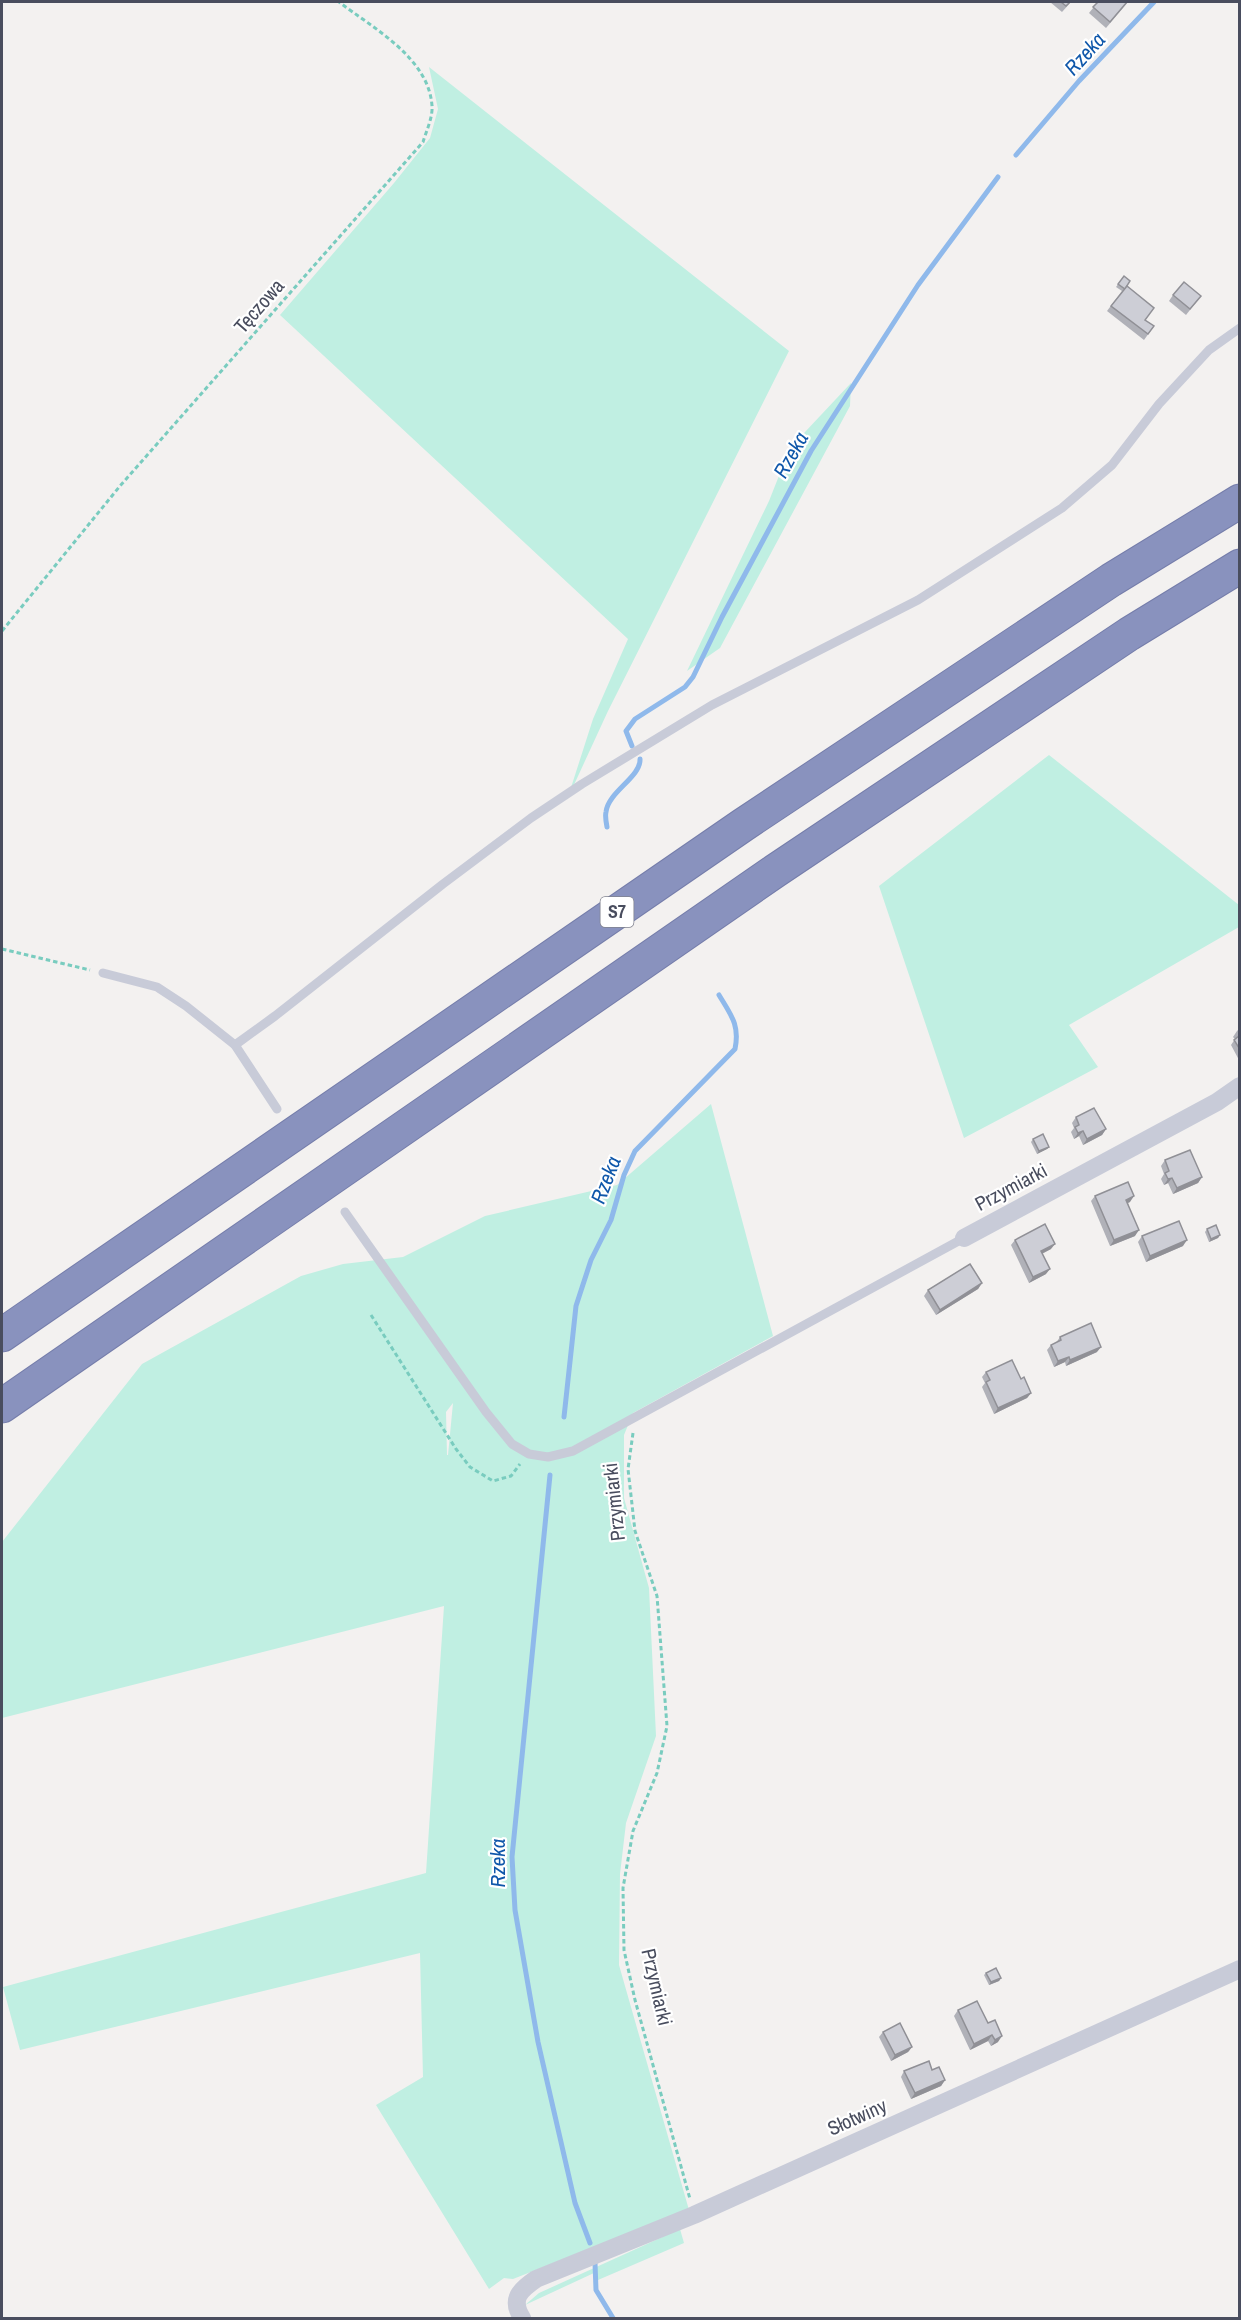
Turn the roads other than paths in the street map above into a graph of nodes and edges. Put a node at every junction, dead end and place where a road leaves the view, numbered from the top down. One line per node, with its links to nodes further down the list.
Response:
1 (1239, 328): 5 (lane)
2 (1239, 501): 10 (highway, S7)
3 (1239, 566): 13 (highway)
4 (103, 973): 5 (lane)
5 (235, 1046): 7 (lane)
6 (1239, 1086): 9 (street, Przymiarki)
7 (277, 1109)
8 (345, 1212): 9 (lane, Przymiarki)
9 (964, 1238)
10 (77, 1283): 11 (highway); 12 (highway, S7)
11 (2, 1315)
12 (2, 1335)
13 (58, 1367): 14 (highway); 15 (highway)
14 (2, 1406)
15 (2, 1418)
16 (1239, 1969): 17 (street, Słotwiny)
17 (522, 2319)

